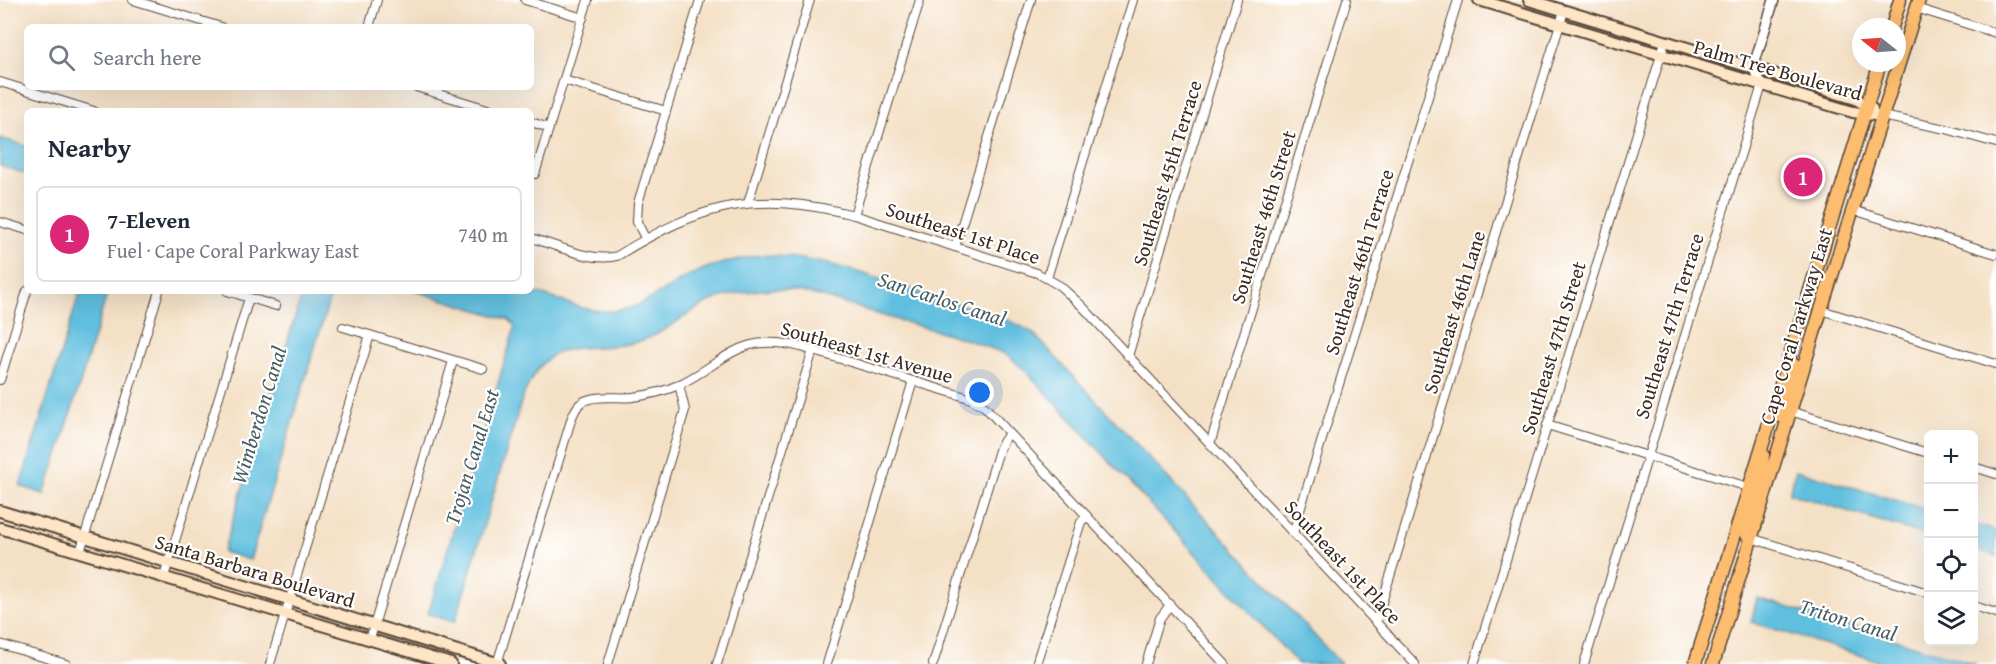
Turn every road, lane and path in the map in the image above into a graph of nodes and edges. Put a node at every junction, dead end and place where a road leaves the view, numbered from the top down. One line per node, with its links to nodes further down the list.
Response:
1 (134, 0): 21 (street)
2 (377, 0): 22 (street)
3 (525, 0): 19 (street)
4 (588, 0): 19 (street)
5 (700, 0): 38 (street)
6 (810, 0): 44 (street)
7 (920, 0): 46 (street)
8 (1031, 0): 51 (street)
9 (1133, 0): 53 (street)
10 (1237, 0): 63 (street, Southeast 45th Terrace)
11 (1347, 0): 74 (street, Southeast 46th Street)
12 (1458, 0): 85 (street, Southeast 46th Terrace)
13 (1479, 0): 23 (main road, Palm Tree Boulevard)
14 (1529, 0): 18 (main road, Palm Tree Boulevard)
15 (1774, 0): 27 (street)
16 (1900, 0): 20 (main road)
17 (1918, 4): 24 (street); 39 (main road, Cape Coral Parkway East)
18 (1564, 11): 23 (street, Southeast 46th Lane); 25 (main road, Palm Tree Boulevard)
19 (583, 18): 29 (street)
20 (1895, 18)
21 (211, 24)
22 (370, 24)
23 (1560, 25): 26 (main road, Palm Tree Boulevard); 98 (street, Southeast 46th Lane)
24 (1996, 33)
25 (1665, 42): 26 (street, Southeast 47th Street); 27 (main road, Palm Tree Boulevard)
26 (1661, 55): 31 (main road, Palm Tree Boulevard); 72 (street, Southeast 47th Street)
27 (1753, 68): 31 (street); 37 (main road, Palm Tree Boulevard)
28 (1877, 72): 37 (main road, Cape Coral Parkway East)
29 (564, 80): 38 (street); 41 (street)
30 (0, 82): 32 (street)
31 (1762, 84): 37 (main road, Palm Tree Boulevard); 78 (street, Southeast 47th Terrace)
32 (24, 89)
33 (26, 90): 35 (street)
34 (426, 90): 36 (street)
35 (84, 108)
36 (484, 108)
37 (1866, 110): 39 (main road, Palm Tree Boulevard); 64 (main road, Cape Coral Parkway East)
38 (666, 111): 49 (street)
39 (1882, 116): 42 (street); 45 (main road, Cape Coral Parkway East)
40 (534, 123): 41 (street)
41 (549, 128): 43 (street)
42 (1996, 143)
43 (535, 174)
44 (748, 203): 46 (street, Southeast 1st Place); 49 (street, Southeast 1st Place)
45 (1852, 210): 52 (street); 59 (main road, Cape Coral Parkway East)
46 (854, 215): 51 (street, Southeast 1st Place)
47 (0, 222): 48 (street)
48 (24, 229)
49 (645, 238): 50 (street, Southeast 1st Place)
50 (534, 239)
51 (955, 247): 53 (street, Southeast 1st Place)
52 (1996, 254)
53 (1047, 278): 63 (street, Southeast 1st Place)
54 (26, 294): 68 (street)
55 (158, 294): 86 (street)
56 (236, 294): 57 (street)
57 (249, 298): 58 (street); 89 (street)
58 (276, 306)
59 (1821, 310): 66 (street); 71 (main road, Cape Coral Parkway East)
60 (343, 327): 61 (street)
61 (370, 335): 65 (street); 93 (street)
62 (813, 350): 69 (street, Southeast 1st Avenue); 70 (street, Southeast 1st Avenue); 107 (street)
63 (1128, 356): 74 (street, Southeast 1st Place)
64 (1788, 360): 75 (main road, Cape Coral Parkway East); 76 (main road)
65 (453, 361): 67 (street); 99 (street)
66 (1996, 364)
67 (483, 369)
68 (0, 380)
69 (913, 381): 73 (street, Southeast 1st Avenue); 108 (street)
70 (679, 384): 105 (street, Southeast 1st Avenue); 106 (street)
71 (1790, 411): 76 (main road, Cape Coral Parkway East); 77 (street)
72 (1547, 425): 78 (street); 114 (street, Southeast 47th Street)
73 (1010, 433): 83 (street, Southeast 1st Avenue); 109 (street)
74 (1210, 444): 85 (street, Southeast 1st Place)
75 (1760, 447): 81 (main road, Cape Coral Parkway East); 87 (main road)
76 (1779, 449): 87 (main road, Cape Coral Parkway East)
77 (1924, 451)
78 (1648, 455): 81 (street); 115 (street, Southeast 47th Terrace)
79 (1978, 468): 80 (street)
80 (1996, 474)
81 (1748, 486): 91 (main road, Cape Coral Parkway East)
82 (0, 511): 86 (main road, Santa Barbara Boulevard)
83 (1087, 516): 94 (street, Southeast 1st Avenue); 110 (street)
84 (0, 528): 88 (main road, Santa Barbara Boulevard)
85 (1293, 533): 98 (street, Southeast 1st Place)
86 (84, 537): 88 (street); 89 (main road, Santa Barbara Boulevard)
87 (1751, 538): 92 (street); 117 (main road, Cape Coral Parkway East)
88 (80, 552): 90 (main road, Santa Barbara Boulevard)
89 (168, 563): 90 (street); 93 (main road, Santa Barbara Boulevard)
90 (164, 577): 97 (main road, Santa Barbara Boulevard)
91 (1720, 580): 116 (main road, Cape Coral Parkway East); 117 (main road)
92 (1926, 592)
93 (289, 600): 97 (street); 99 (main road, Santa Barbara Boulevard)
94 (1170, 605): 111 (street); 112 (street, Southeast 1st Avenue)
95 (1978, 607): 96 (street)
96 (1996, 613)
97 (285, 614): 100 (main road, Santa Barbara Boulevard); 103 (street)
98 (1376, 622): 113 (street, Southeast 1st Place)
99 (374, 626): 100 (street); 105 (main road, Santa Barbara Boulevard)
100 (370, 639): 104 (main road, Santa Barbara Boulevard)
101 (0, 644): 102 (street)
102 (66, 664)
103 (270, 664)
104 (451, 664)
105 (498, 664)
106 (608, 664)
107 (717, 664)
108 (827, 664)
109 (933, 664)
110 (1036, 664)
111 (1146, 664)
112 (1225, 664)
113 (1415, 664)
114 (1474, 664)
115 (1584, 664)
116 (1695, 664)
117 (1711, 664)

